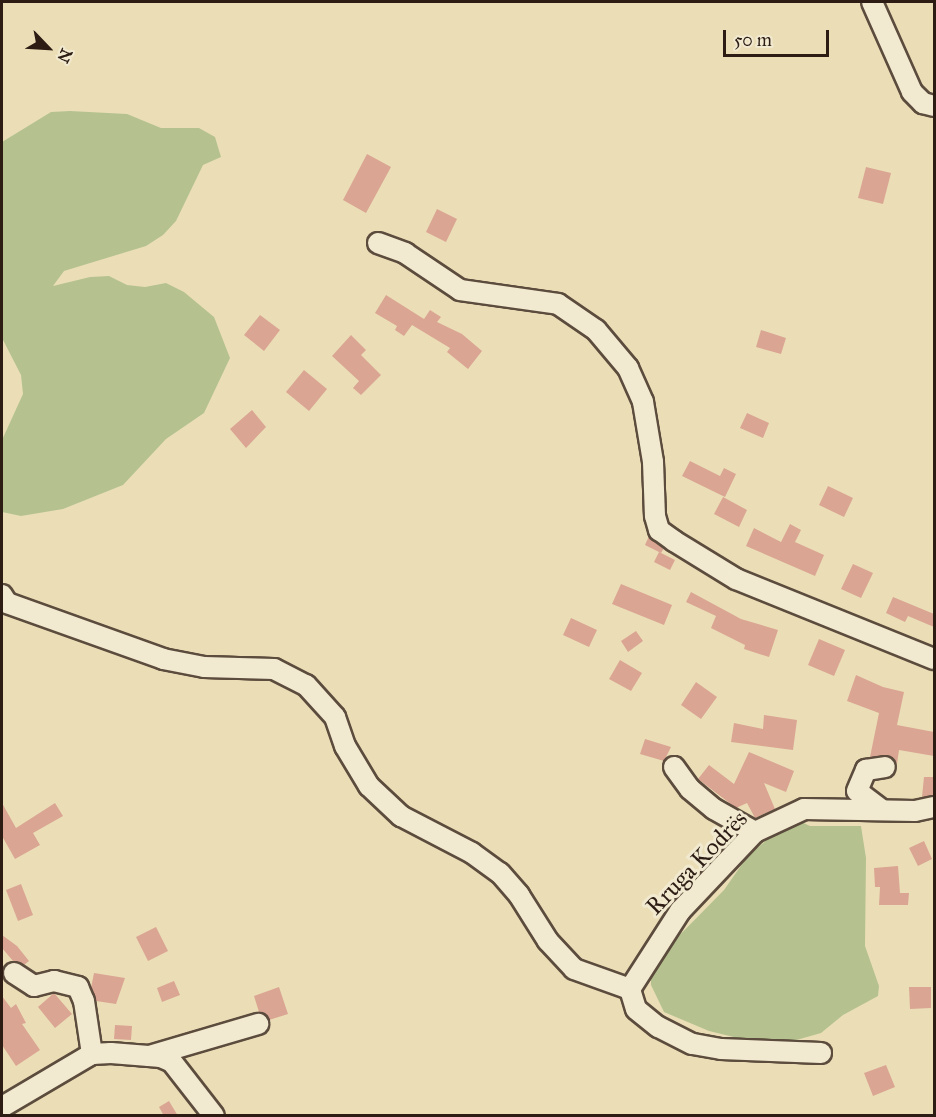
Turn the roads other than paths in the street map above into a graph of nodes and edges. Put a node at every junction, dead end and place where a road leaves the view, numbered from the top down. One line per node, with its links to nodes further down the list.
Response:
1 (872, 2): 2 (street)
2 (934, 106)
3 (378, 243): 5 (street)
4 (2, 595): 12 (street)
5 (934, 659)
6 (885, 766): 9 (street)
7 (674, 767): 10 (street)
8 (934, 807): 9 (street, Rruga Kodrës)
9 (882, 810): 10 (street, Rruga Kodrës)
10 (755, 832): 12 (street, Rruga Kodrës)
11 (14, 973): 15 (street)
12 (630, 989): 14 (street)
13 (258, 1024): 16 (street)
14 (821, 1053)
15 (92, 1054): 16 (street); 17 (street)
16 (148, 1056): 18 (street)
17 (2, 1107)
18 (214, 1116)

